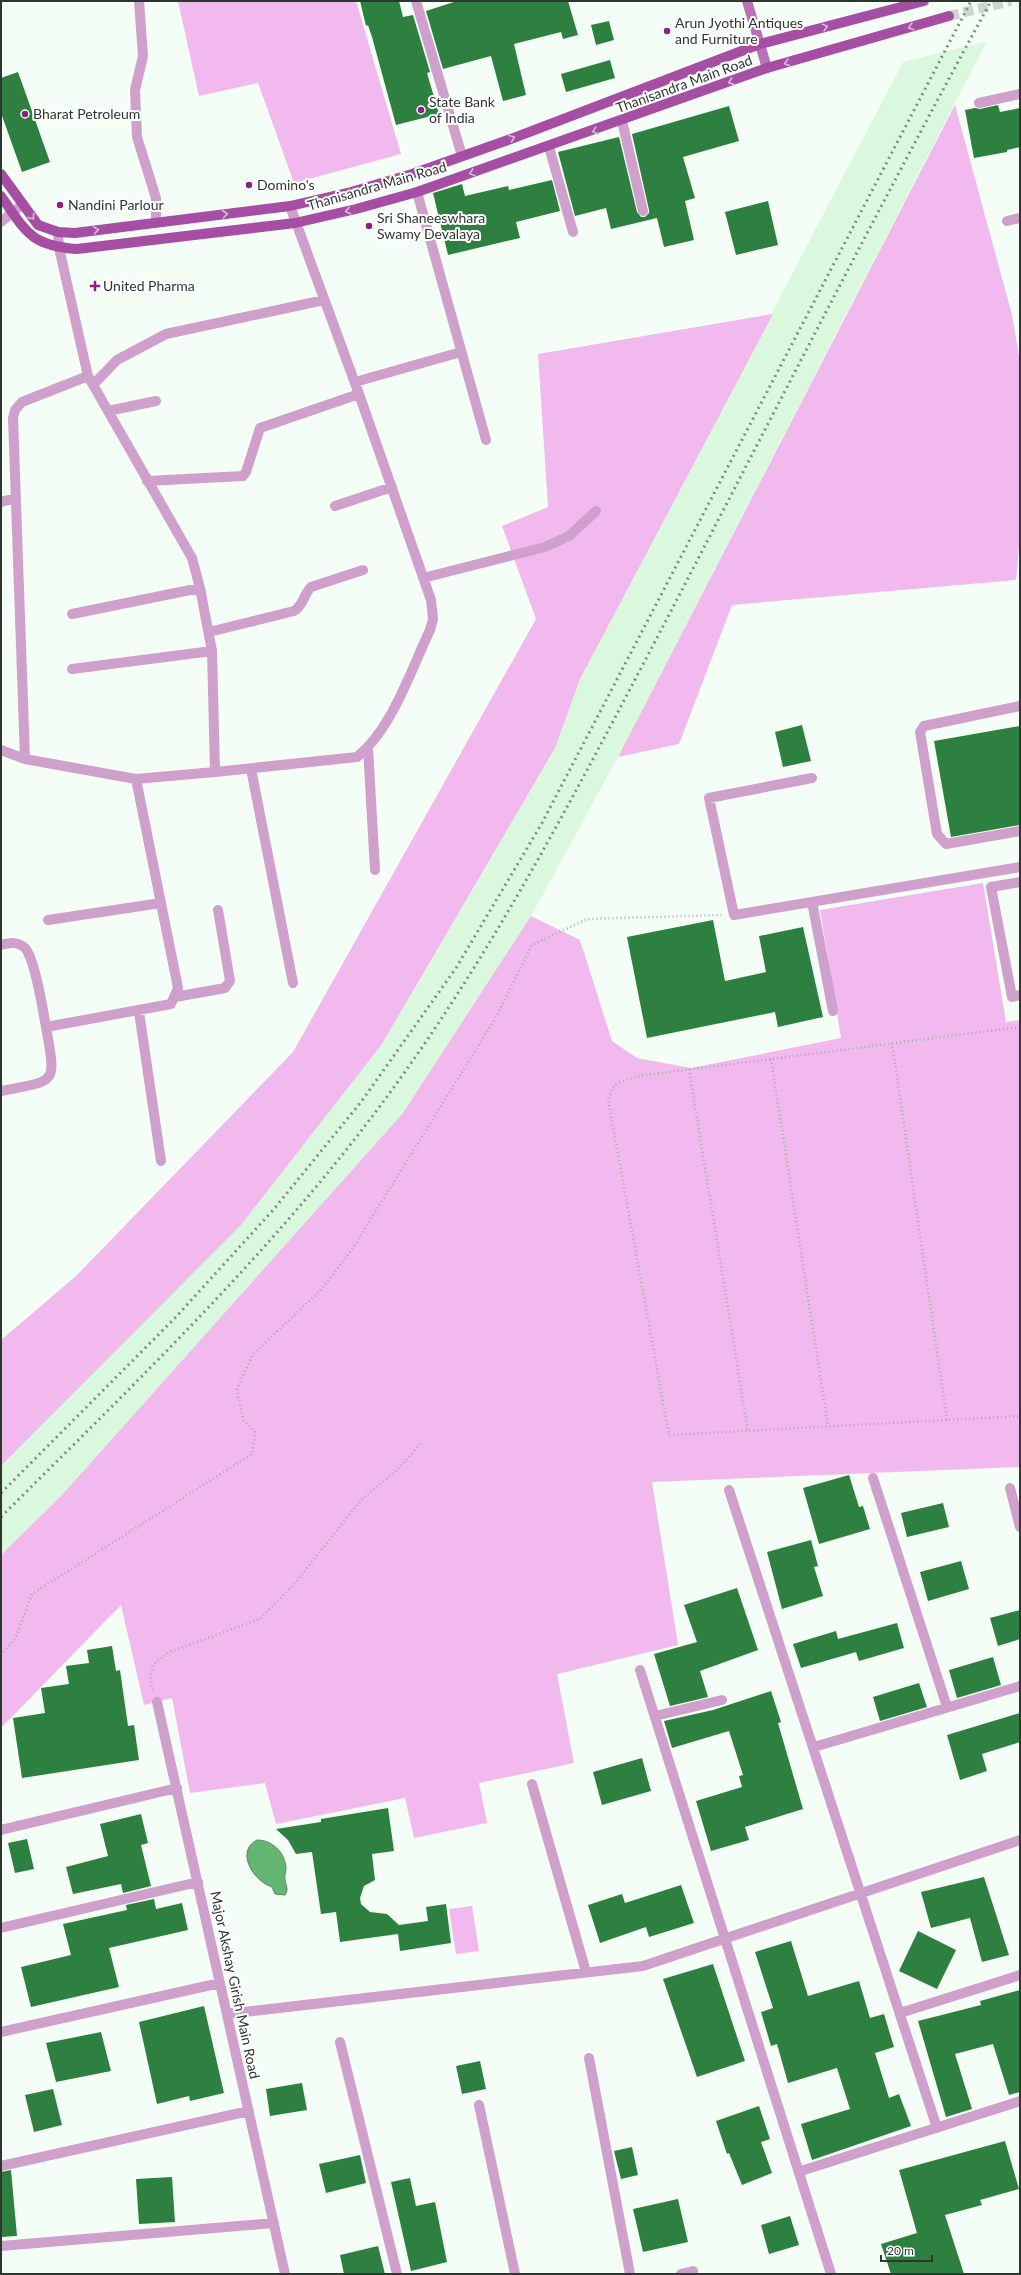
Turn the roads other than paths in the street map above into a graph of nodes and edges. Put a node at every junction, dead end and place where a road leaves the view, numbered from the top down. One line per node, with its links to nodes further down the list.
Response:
1 (139, 1): 23 (street)
2 (416, 1): 12 (street)
3 (747, 1): 6 (street)
4 (924, 1): 6 (main road, Thanisandra Main Road, one-way to 4)
5 (949, 16): 7 (main road, Thanisandra Main Road, one-way to 7)
6 (760, 44): 7 (street); 12 (main road, Thanisandra Main Road, one-way to 6)
7 (767, 68): 10 (main road, Thanisandra Main Road, one-way to 10)
8 (1020, 94): 9 (street)
9 (979, 103)
10 (622, 121): 11 (main road, Thanisandra Main Road, one-way to 11); 18 (street)
11 (549, 146): 14 (main road, Thanisandra Main Road, one-way to 14); 26 (street)
12 (462, 156): 17 (main road, Thanisandra Main Road)
13 (1, 174): 16 (main road, Thanisandra Main Road)
14 (417, 192): 24 (main road, Thanisandra Main Road, one-way to 24); 29 (street)
15 (1, 196): 19 (main road, Thanisandra Main Road)
16 (23, 204): 19 (street); 25 (main road, Thanisandra Main Road, one-way to 25)
17 (290, 206): 23 (main road, Thanisandra Main Road, one-way to 17); 24 (street)
18 (644, 211)
19 (12, 212): 22 (street); 27 (main road, Thanisandra Main Road)
20 (1020, 218): 21 (street)
21 (1007, 221)
22 (1, 222)
23 (156, 222): 25 (main road, Thanisandra Main Road, one-way to 23)
24 (295, 223): 27 (main road, Thanisandra Main Road); 28 (street)
25 (58, 232): 27 (street)
26 (573, 232)
27 (59, 248): 30 (street)
28 (324, 300): 30 (street); 31 (street)
29 (461, 352): 31 (street); 35 (street)
30 (90, 381): 34 (street); 38 (street)
31 (355, 382): 32 (street)
32 (359, 394): 36 (street); 37 (street)
33 (156, 401): 34 (street)
34 (108, 411): 36 (street)
35 (486, 440)
36 (148, 481): 44 (street)
37 (392, 487): 40 (street); 43 (street)
38 (16, 498): 39 (street); 52 (street)
39 (1, 502)
40 (335, 506)
41 (596, 511): 43 (street)
42 (363, 570): 46 (street)
43 (423, 578): 50 (street)
44 (200, 588): 45 (street); 46 (street)
45 (72, 614)
46 (209, 632): 47 (street)
47 (212, 652): 48 (street); 54 (street)
48 (72, 669)
49 (1020, 706): 57 (street)
50 (368, 748): 53 (street); 59 (street)
51 (1, 750): 52 (street)
52 (25, 759): 56 (street)
53 (251, 769): 54 (street); 66 (street)
54 (215, 772): 56 (street)
55 (812, 778): 61 (street)
56 (136, 779): 62 (street)
57 (1020, 831)
58 (1020, 868): 61 (street)
59 (376, 870)
60 (1020, 882): 67 (street)
61 (812, 902): 69 (street)
62 (161, 903): 64 (street); 68 (street)
63 (218, 910): 68 (street)
64 (48, 920)
65 (1, 945): 71 (street)
66 (293, 983)
67 (1020, 995)
68 (175, 997): 70 (street)
69 (833, 1011)
70 (139, 1012): 71 (street); 73 (street)
71 (46, 1027): 72 (street)
72 (1, 1091)
73 (161, 1161)
74 (873, 1478): 82 (street)
75 (1010, 1488): 77 (street)
76 (729, 1490): 84 (street)
77 (1020, 1527)
78 (640, 1670): 83 (street)
79 (1020, 1686): 82 (street)
80 (722, 1700): 83 (street)
81 (157, 1702): 86 (street, Major Akshay Girish Main Road)
82 (947, 1707): 84 (street)
83 (655, 1716): 92 (street)
84 (814, 1747): 90 (street)
85 (532, 1784): 93 (street)
86 (177, 1788): 87 (street); 89 (street, Major Akshay Girish Main Road)
87 (1, 1830)
88 (1020, 1840): 90 (street)
89 (198, 1882): 91 (street); 95 (street, Major Akshay Girish Main Road)
90 (862, 1892): 92 (street); 97 (street)
91 (1, 1928)
92 (726, 1938): 93 (street); 106 (street)
93 (586, 1972): 96 (street)
94 (1020, 1975): 97 (street)
95 (220, 1983): 96 (street, Major Akshay Girish Main Road); 98 (street)
96 (227, 2014): 103 (street, Major Akshay Girish Main Road)
97 (900, 2014): 104 (street)
98 (1, 2032)
99 (340, 2042): 111 (street)
100 (589, 2058): 113 (street)
101 (1020, 2101): 104 (street)
102 (479, 2105): 112 (street)
103 (249, 2111): 105 (street); 107 (street, Major Akshay Girish Main Road)
104 (937, 2128): 106 (street)
105 (1, 2166)
106 (801, 2171): 115 (street)
107 (274, 2223): 108 (street); 110 (street, Major Akshay Girish Main Road)
108 (1, 2246)
109 (693, 2271): 114 (street)
110 (285, 2274)
111 (397, 2274)
112 (515, 2274)
113 (630, 2274)
114 (681, 2274)
115 (832, 2274)

